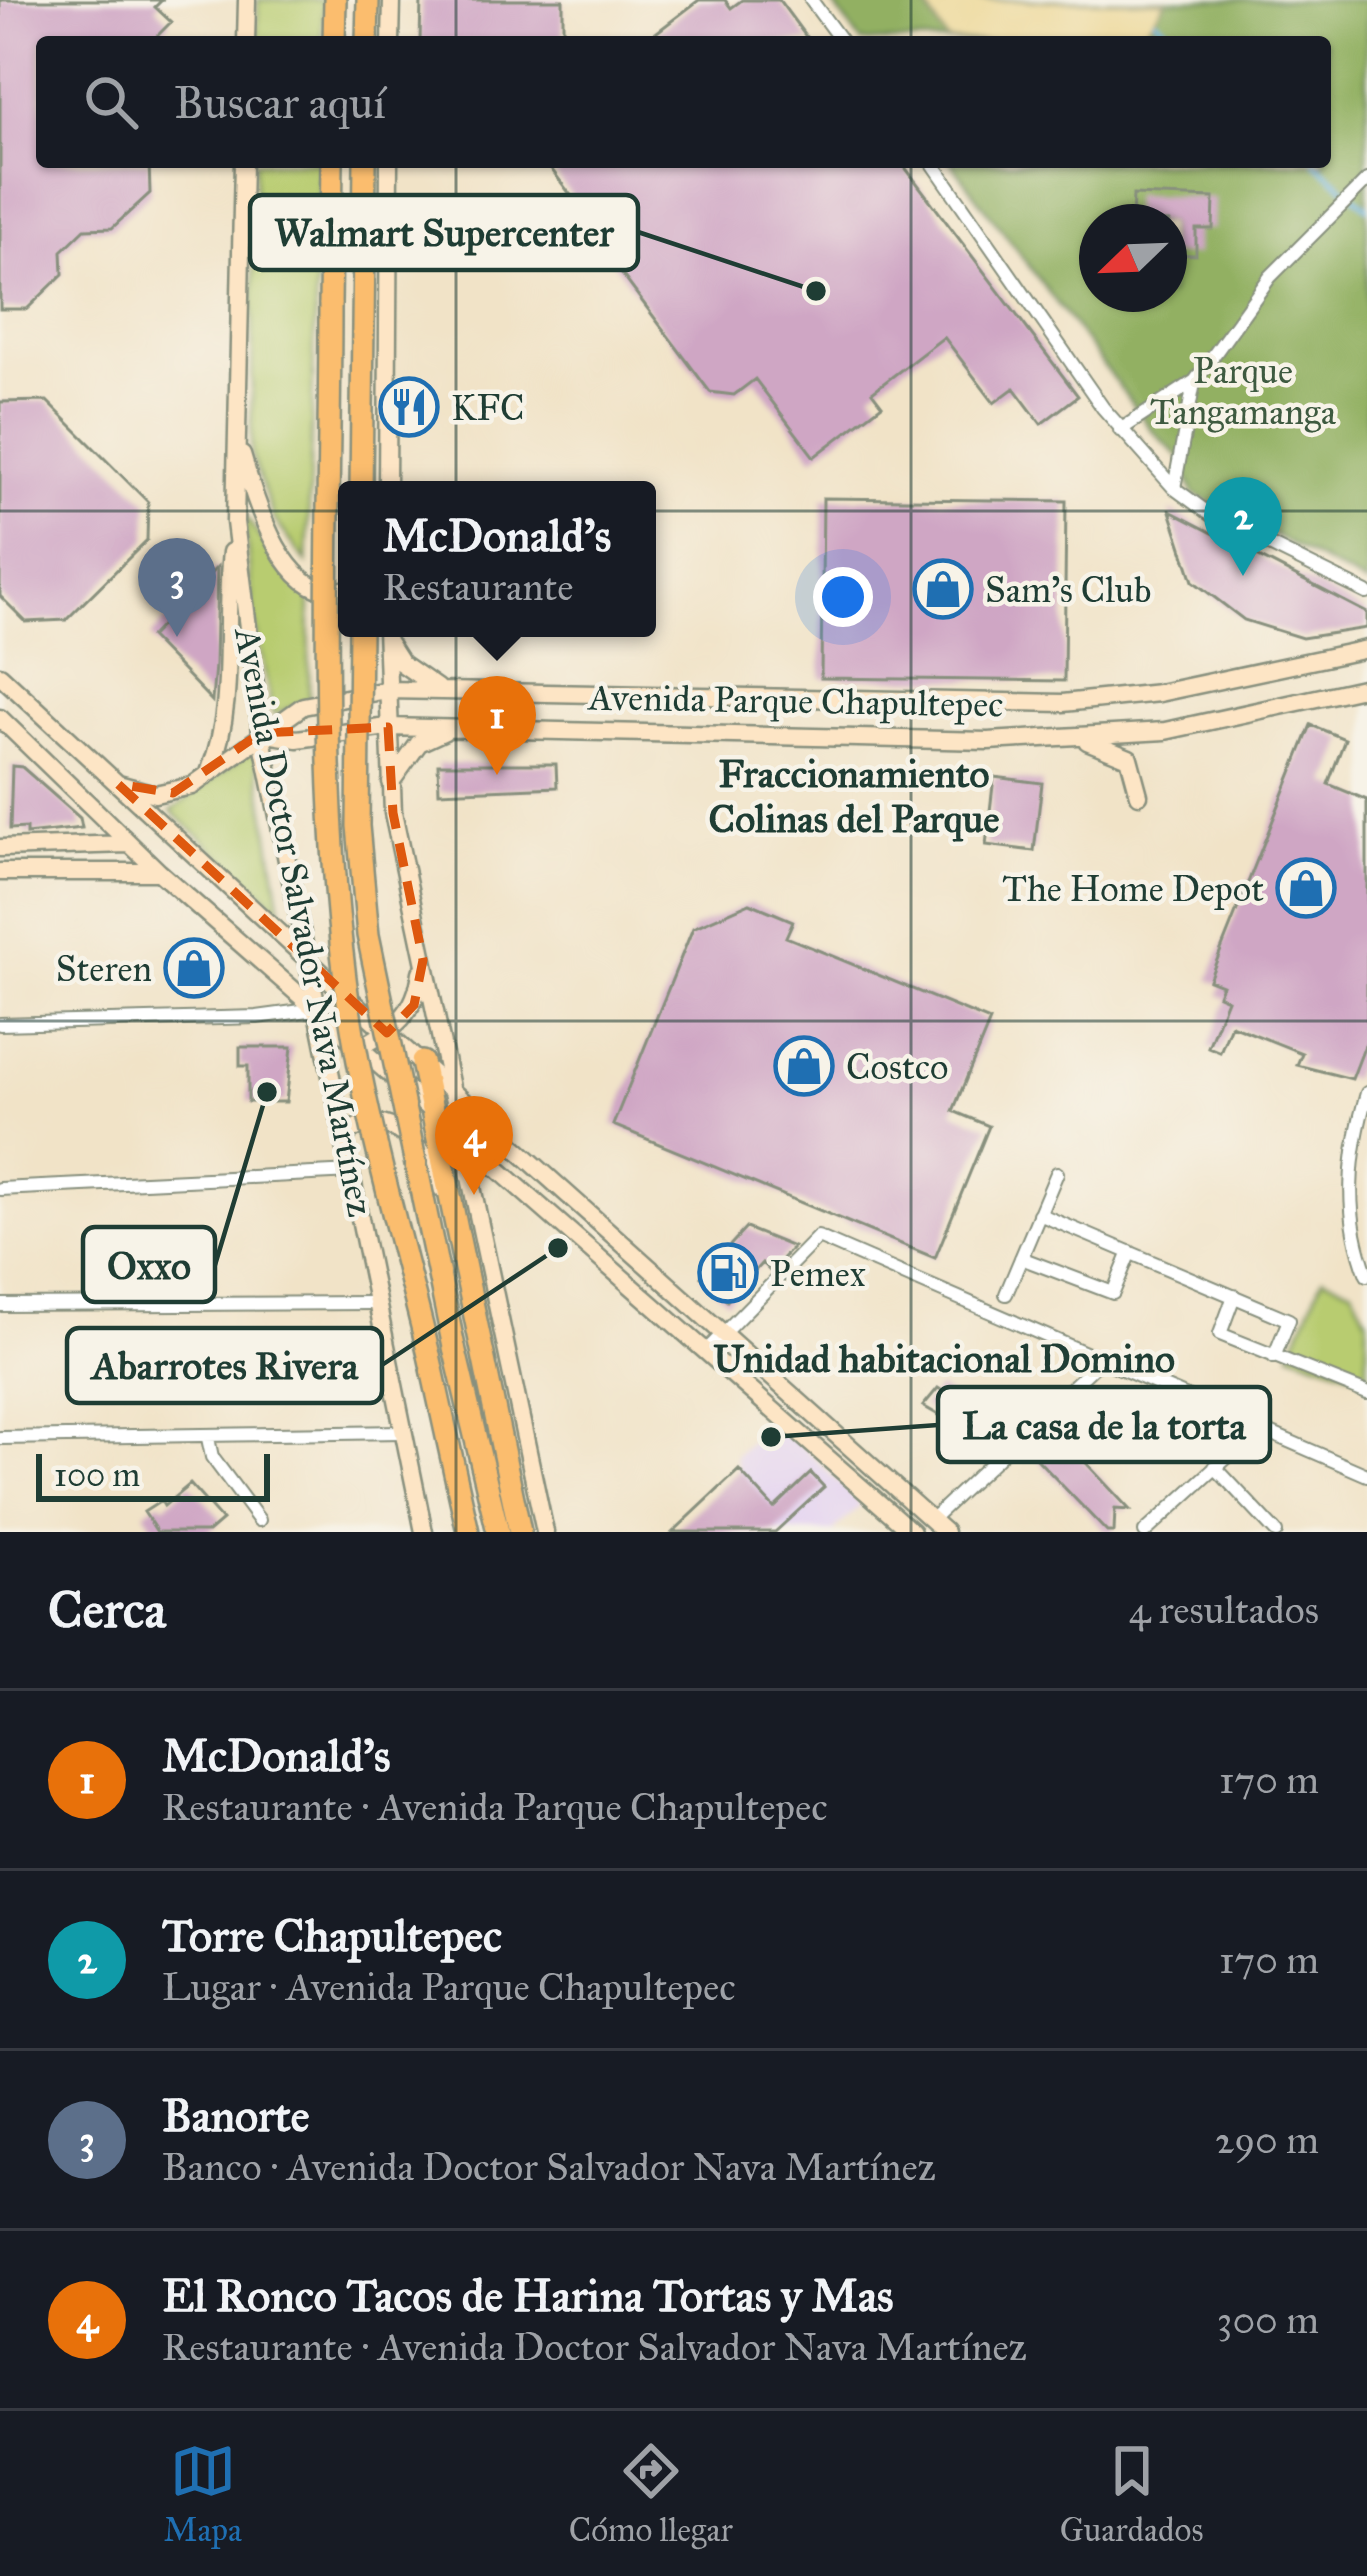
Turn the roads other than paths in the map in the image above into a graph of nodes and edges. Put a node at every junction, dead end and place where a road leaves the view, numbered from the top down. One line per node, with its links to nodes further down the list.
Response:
1 (247, 0): 6 (main road)
2 (335, 0): 7 (highway)
3 (368, 0): 8 (highway)
4 (392, 0): 9 (main road)
5 (811, 0): 10 (street)
6 (246, 36)
7 (334, 36)
8 (367, 36)
9 (391, 36)
10 (838, 36)
11 (243, 168): 19 (main road, Avenida Doctor Salvador Nava Martínez)
12 (332, 168): 82 (highway, Avenida Doctor Salvador Nava Martínez, bridge)
13 (365, 168): 20 (highway)
14 (389, 168): 21 (main road)
15 (936, 168): 18 (street)
16 (1366, 180): 17 (street)
17 (1195, 381): 18 (street); 22 (street)
18 (1120, 430): 22 (street)
19 (237, 437): 23 (main road, Avenida Doctor Salvador Nava Martínez); 24 (main road)
20 (361, 481)
21 (386, 481)
22 (1174, 488): 25 (street)
23 (235, 522): 39 (main road, Avenida Doctor Salvador Nava Martínez); 41 (main road)
24 (338, 590)
25 (1367, 593)
26 (360, 637): 92 (highway, Avenida Doctor Salvador Nava Martínez, bridge)
27 (386, 637): 33 (main road)
28 (387, 637): 32 (main road)
29 (1367, 650): 34 (main road, Avenida Parque Chapultepec)
30 (3, 683): 43 (main road)
31 (1367, 687): 40 (main road, Avenida Parque Chapultepec)
32 (438, 689): 33 (main road, Avenida Parque Chapultepec); 34 (main road, Avenida Parque Chapultepec)
33 (387, 690): 36 (main road); 39 (main road, Avenida Parque Chapultepec)
34 (579, 696): 38 (main road)
35 (0, 718): 45 (main road)
36 (388, 727): 37 (main road, Avenida Parque Chapultepec); 39 (main road, Avenida Parque Chapultepec); 42 (main road)
37 (450, 728): 38 (main road, Avenida Parque Chapultepec); 42 (main road)
38 (615, 733): 40 (main road, Avenida Parque Chapultepec)
39 (261, 734): 41 (main road); 49 (main road, Avenida Doctor Salvador Nava Martínez)
40 (1081, 738): 44 (main road)
41 (208, 773): 43 (main road)
42 (391, 783): 50 (main road)
43 (118, 784): 49 (main road)
44 (1139, 795)
45 (128, 844): 46 (main road); 48 (main road)
46 (0, 848)
47 (0, 872): 48 (main road)
48 (159, 872): 51 (main road)
49 (307, 957): 51 (main road, Avenida Doctor Salvador Nava Martínez); 53 (main road)
50 (423, 960): 53 (main road); 56 (main road)
51 (317, 1009): 52 (street); 54 (main road); 60 (main road, Avenida Doctor Salvador Nava Martínez)
52 (0, 1024)
53 (387, 1033): 54 (main road); 55 (main road)
54 (359, 1048): 58 (main road)
55 (422, 1062): 56 (main road); 58 (highway)
56 (450, 1087): 59 (main road); 73 (main road)
57 (1367, 1093): 68 (street)
58 (431, 1108): 59 (main road); 65 (highway)
59 (460, 1133): 74 (main road); 83 (main road)
60 (346, 1135): 61 (main road, Avenida Doctor Salvador Nava Martínez); 65 (main road)
61 (352, 1172): 63 (street); 71 (main road, Avenida Doctor Salvador Nava Martínez)
62 (1057, 1173): 64 (street)
63 (0, 1190)
64 (1039, 1214): 66 (street); 67 (street)
65 (456, 1230): 86 (highway)
66 (1130, 1252): 67 (street); 70 (street)
67 (1021, 1258): 69 (street)
68 (1367, 1275)
69 (1006, 1294)
70 (1234, 1296): 75 (street); 75 (street)
71 (375, 1303): 72 (street); 79 (main road, Avenida Doctor Salvador Nava Martínez)
72 (0, 1305)
73 (727, 1330): 74 (street); 76 (street); 88 (main road)
74 (708, 1349): 95 (main road)
75 (1274, 1357): 77 (street)
76 (1100, 1362): 78 (street); 88 (street)
77 (1367, 1393)
78 (1258, 1429): 84 (street); 85 (street)
79 (402, 1432): 81 (street); 89 (main road, Avenida Doctor Salvador Nava Martínez)
80 (0, 1438): 81 (street)
81 (208, 1438): 87 (street)
82 (446, 1439): 90 (highway); 91 (highway, Avenida Doctor Salvador Nava Martínez)
83 (528, 1457): 86 (main road); 94 (main road)
84 (1215, 1468): 96 (street); 97 (street)
85 (1367, 1475)
86 (513, 1498): 93 (highway)
87 (259, 1520)
88 (939, 1526)
89 (424, 1532)
90 (455, 1532)
91 (468, 1532)
92 (498, 1532)
93 (520, 1532)
94 (545, 1532)
95 (912, 1532)
96 (1145, 1532)
97 (1276, 1532)

